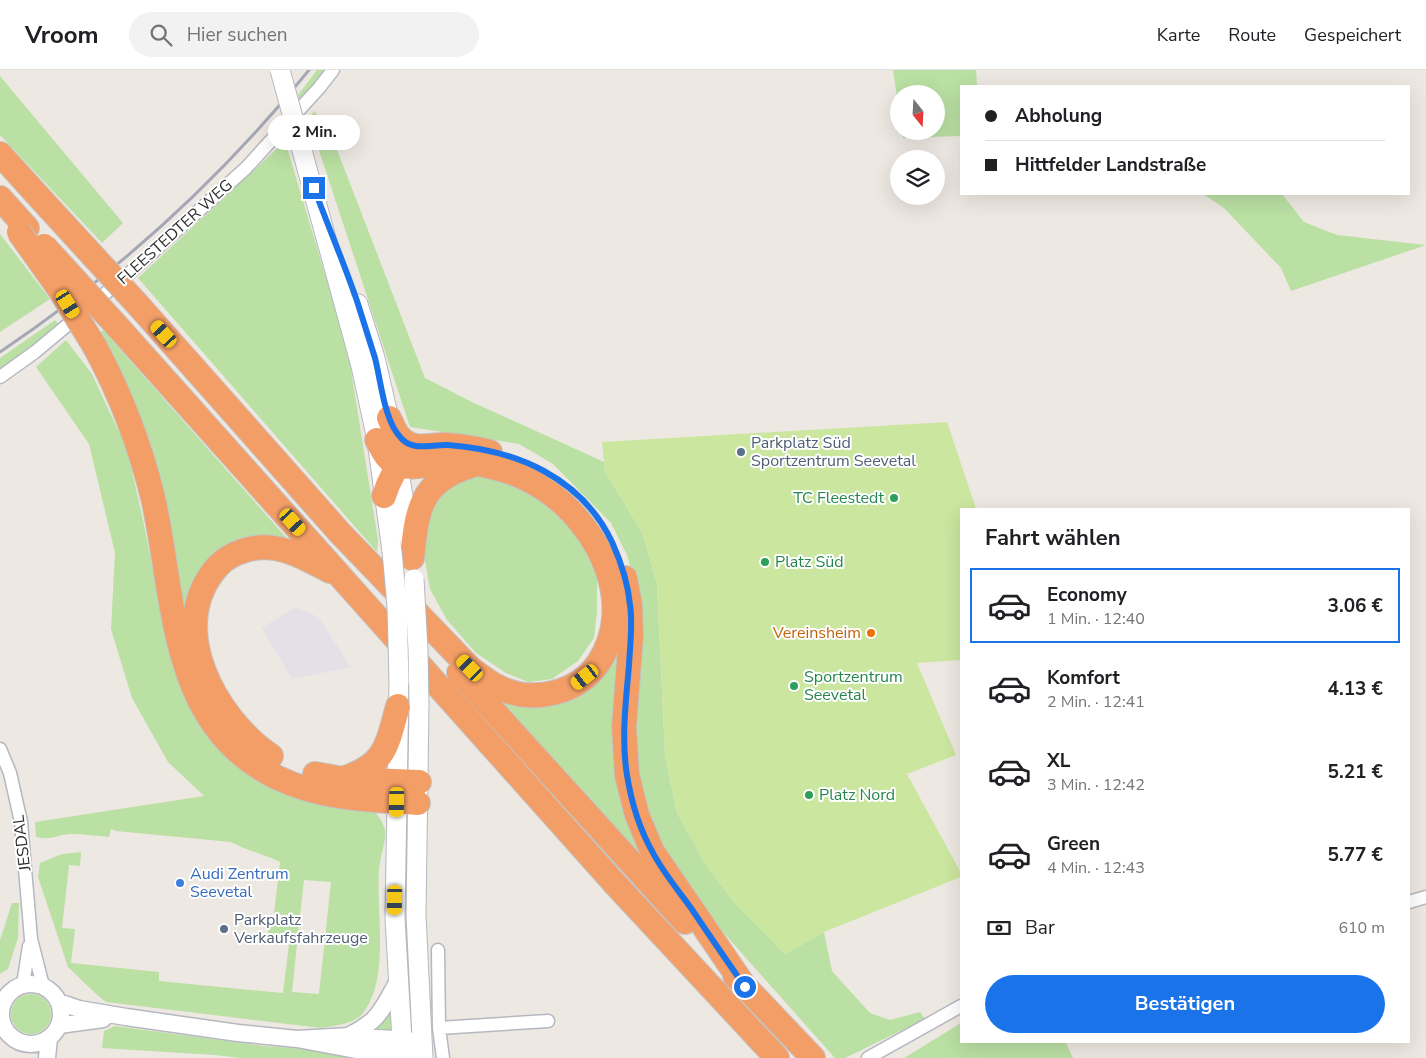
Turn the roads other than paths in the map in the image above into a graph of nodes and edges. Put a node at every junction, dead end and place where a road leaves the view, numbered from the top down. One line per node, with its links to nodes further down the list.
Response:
1 (280, 70): 4 (main road, bridge)
2 (332, 70): 8 (street, FLEESTEDTER WEG)
3 (0, 154): 15 (highway, bridge)
4 (307, 170): 9 (main road); 10 (main road)
5 (0, 198): 7 (highway)
6 (0, 205): 7 (highway)
7 (23, 230): 17 (highway, bridge); 21 (highway, bridge)
8 (0, 377)
9 (389, 418): 11 (highway); 13 (main road)
10 (377, 440): 13 (highway); 14 (main road)
11 (420, 447): 13 (highway); 28 (highway)
12 (477, 464): 13 (highway); 15 (highway); 16 (highway)
13 (398, 465): 14 (highway); 16 (main road)
14 (384, 496): 16 (main road)
15 (340, 533): 28 (highway)
16 (406, 562): 18 (main road, bridge); 18 (main road, bridge)
17 (341, 576): 20 (highway); 46 (highway)
18 (409, 705): 20 (highway); 21 (main road)
19 (0, 749): 24 (street, JESDAL)
20 (343, 779): 21 (highway)
21 (408, 792): 26 (main road); 41 (main road)
22 (1426, 897): 23 (street)
23 (1410, 902)
24 (30, 938): 27 (street, JESDAL); 29 (street, JESDAL)
25 (438, 950): 35 (street)
26 (398, 981): 37 (street); 40 (main road)
27 (43, 986): 29 (street); 30 (street)
28 (745, 987): 47 (highway)
29 (11, 990): 33 (street)
30 (58, 1002): 32 (street); 36 (street)
31 (960, 1007): 42 (street)
32 (126, 1017): 36 (street); 38 (street)
33 (1, 1018): 39 (street)
34 (548, 1020): 35 (street)
35 (439, 1028): 45 (street)
36 (54, 1032): 39 (street); 44 (street)
37 (348, 1036): 38 (street); 40 (street)
38 (297, 1038): 40 (street)
39 (23, 1043): 43 (street)
40 (402, 1050): 41 (street)
41 (422, 1052)
42 (872, 1056)
43 (33, 1058)
44 (47, 1058)
45 (443, 1058)
46 (778, 1058)
47 (813, 1058)

